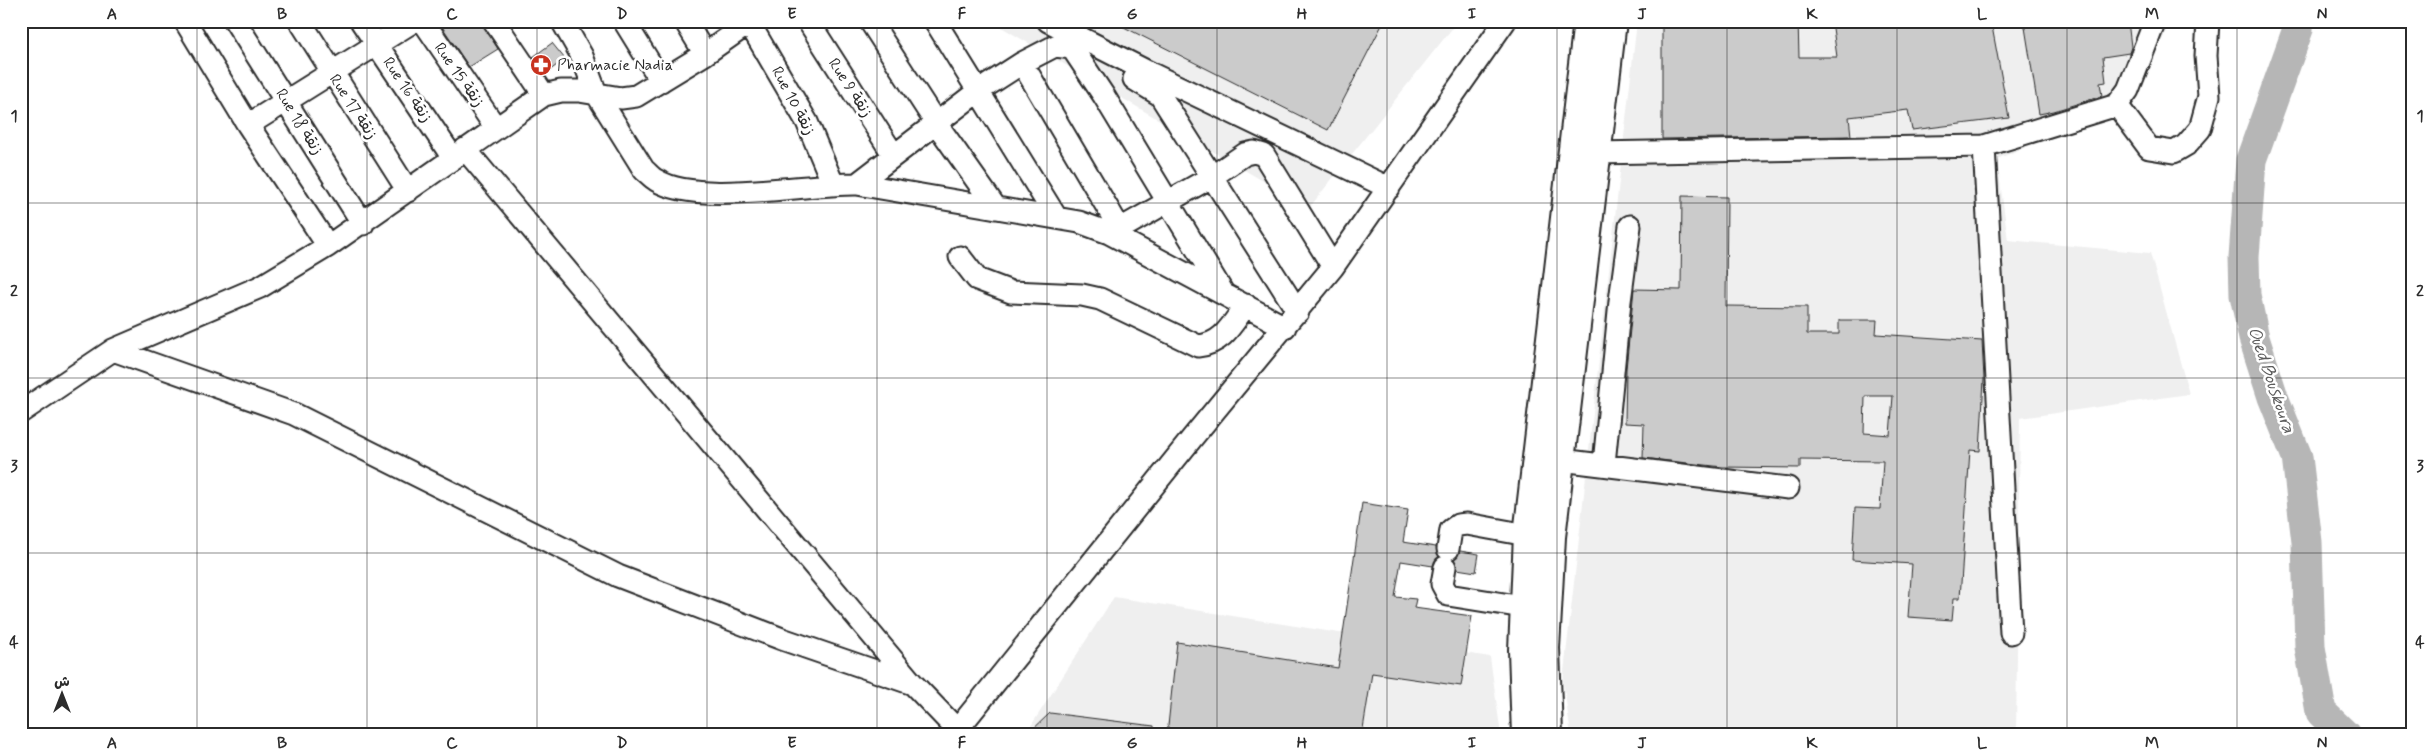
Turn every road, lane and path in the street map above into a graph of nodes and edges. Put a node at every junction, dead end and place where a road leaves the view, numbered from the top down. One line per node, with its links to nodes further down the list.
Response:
1 (185, 21): 33 (street)
2 (234, 21): 30 (street, Rue 18 زنقة)
3 (300, 21): 25 (street, Rue 17 زنقة)
4 (361, 21): 21 (street, Rue 16 زنقة)
5 (414, 21): 21 (street)
6 (423, 21): 34 (street, Rue 15 زنقة)
7 (494, 21): 29 (street)
8 (562, 21): 28 (street)
9 (624, 21): 26 (street)
10 (685, 21): 23 (street)
11 (808, 21): 38 (street, Rue 9 زنقة)
12 (870, 21): 32 (street)
13 (935, 21): 27 (street)
14 (1048, 21): 42 (street)
15 (1505, 21): 42 (street)
16 (1587, 21): 61 (main road)
17 (1613, 21): 36 (main road)
18 (2155, 21): 31 (street)
19 (2208, 21): 31 (street)
20 (750, 22): 23 (street); 40 (street, Rue 10 زنقة)
21 (376, 45): 25 (street); 37 (street, Rue 16 زنقة)
22 (1072, 48): 24 (street); 39 (street); 44 (street)
23 (705, 54): 26 (street)
24 (1022, 64): 27 (street); 49 (street)
25 (331, 72): 30 (street); 43 (street, Rue 17 زنقة)
26 (661, 81): 28 (street)
27 (977, 92): 32 (street); 46 (street)
28 (596, 93): 29 (street); 40 (street)
29 (544, 95): 34 (street)
30 (285, 101): 33 (street); 47 (street, Rue 18 زنقة)
31 (2117, 105): 35 (street)
32 (936, 123): 38 (street); 45 (street)
33 (248, 125): 50 (street)
34 (496, 128): 37 (street)
35 (1984, 146): 36 (street); 63 (street)
36 (1596, 153): 58 (main road)
37 (459, 154): 43 (street); 64 (street, Rue 16 زنقة)
38 (893, 154): 41 (street)
39 (1213, 176): 44 (street); 52 (street); 55 (street)
40 (833, 184): 41 (street)
41 (857, 184): 45 (street)
42 (1390, 188): 52 (street)
43 (408, 191): 47 (street)
44 (1166, 201): 49 (street); 53 (street)
45 (996, 208): 46 (street)
46 (1056, 217): 49 (street)
47 (363, 224): 50 (street)
48 (1630, 226): 59 (street)
49 (1115, 231): 53 (street)
50 (328, 246): 56 (street)
51 (960, 257): 54 (street)
52 (1333, 267): 55 (street)
53 (1222, 291): 54 (street)
54 (1246, 305): 55 (street)
55 (1292, 319): 65 (street)
56 (113, 350): 57 (street); 64 (street)
57 (21, 412)
58 (1561, 460): 59 (street); 67 (main road)
59 (1604, 464): 60 (street)
60 (1788, 488)
61 (1527, 535): 62 (main road); 62 (street)
62 (1523, 607): 66 (main road)
63 (2011, 633)
64 (913, 684): 65 (street, Rue 16 زنقة)
65 (957, 733)
66 (1525, 735)
67 (1549, 735)

